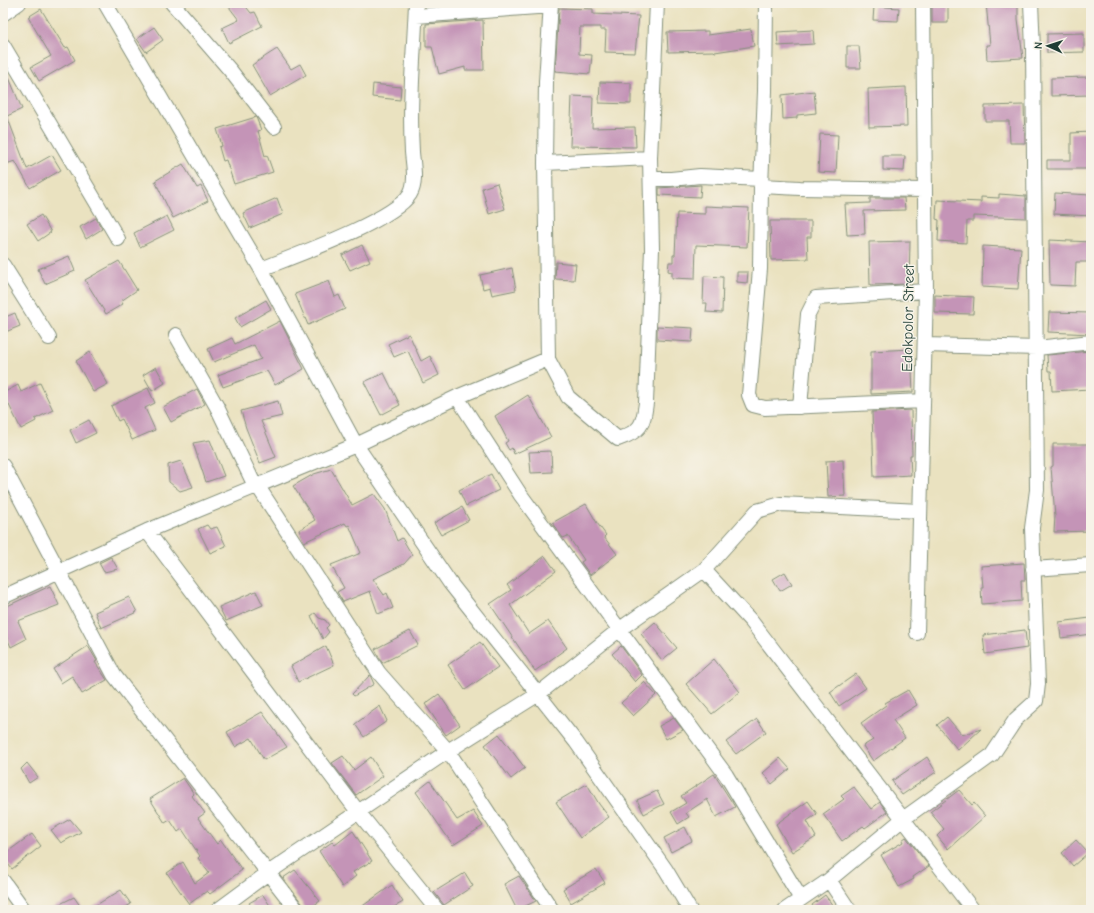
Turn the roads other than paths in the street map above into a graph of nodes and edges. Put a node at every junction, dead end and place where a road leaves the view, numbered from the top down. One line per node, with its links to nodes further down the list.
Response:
1 (19, 3): 10 (street)
2 (105, 3): 20 (street)
3 (172, 3): 12 (street)
4 (657, 3): 13 (street)
5 (766, 3): 16 (street)
6 (923, 3): 17 (street, Edokpolor Street)
7 (1030, 3): 26 (street)
8 (551, 4): 9 (street); 14 (street)
9 (416, 9): 20 (street)
10 (3, 14)
11 (3, 45): 18 (street)
12 (274, 127)
13 (650, 158): 14 (street); 15 (street)
14 (544, 163): 27 (street)
15 (651, 179): 16 (street); 27 (street)
16 (761, 182): 17 (street); 30 (street)
17 (924, 190): 21 (street, Edokpolor Street)
18 (118, 239)
19 (3, 265): 23 (street)
20 (262, 269): 31 (street)
21 (926, 291): 25 (street, Edokpolor Street); 30 (street)
22 (176, 335): 33 (street)
23 (49, 338)
24 (1091, 342): 26 (street)
25 (925, 345): 26 (street); 29 (street, Edokpolor Street)
26 (1037, 348): 37 (street)
27 (548, 359): 28 (street)
28 (457, 397): 31 (street); 41 (street)
29 (924, 401): 30 (street); 34 (street, Edokpolor Street)
30 (800, 407)
31 (356, 445): 33 (street); 43 (street)
32 (3, 466): 39 (street)
33 (256, 485): 35 (street); 44 (street)
34 (920, 511): 38 (street); 42 (street, Edokpolor Street)
35 (147, 530): 39 (street); 45 (street)
36 (1091, 565): 37 (street)
37 (1034, 569): 46 (street)
38 (704, 570): 41 (street); 46 (street)
39 (60, 571): 40 (street); 47 (street)
40 (3, 597)
41 (620, 629): 43 (street); 50 (street)
42 (917, 633)
43 (537, 695): 44 (street); 56 (street)
44 (448, 751): 45 (street); 55 (street)
45 (359, 813): 47 (street); 54 (street)
46 (903, 819): 48 (street); 59 (street)
47 (268, 873): 52 (street); 53 (street)
48 (829, 880): 50 (street); 58 (street)
49 (3, 881): 51 (street)
50 (801, 899): 57 (street)
51 (24, 910)
52 (218, 910)
53 (297, 910)
54 (437, 910)
55 (552, 910)
56 (690, 910)
57 (785, 910)
58 (849, 910)
59 (973, 910)

